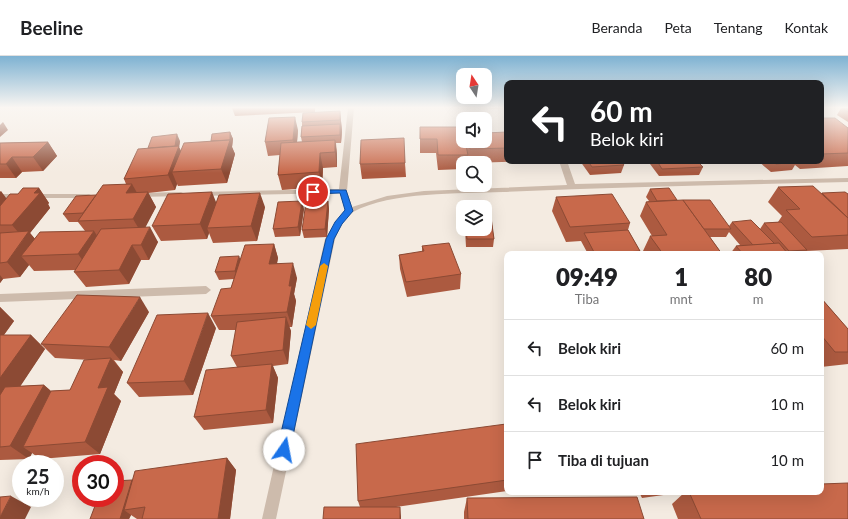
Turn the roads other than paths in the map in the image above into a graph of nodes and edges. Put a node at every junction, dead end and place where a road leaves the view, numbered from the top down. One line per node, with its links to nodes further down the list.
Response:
1 (349, 130): 5 (street)
2 (564, 164): 4 (street)
3 (848, 180): 4 (street)
4 (572, 187): 9 (street)
5 (343, 191): 6 (street); 9 (street)
6 (130, 195)
7 (0, 196): 8 (street)
8 (98, 196)
9 (349, 211): 12 (street)
10 (206, 290): 11 (street)
11 (0, 298)
12 (270, 519)

